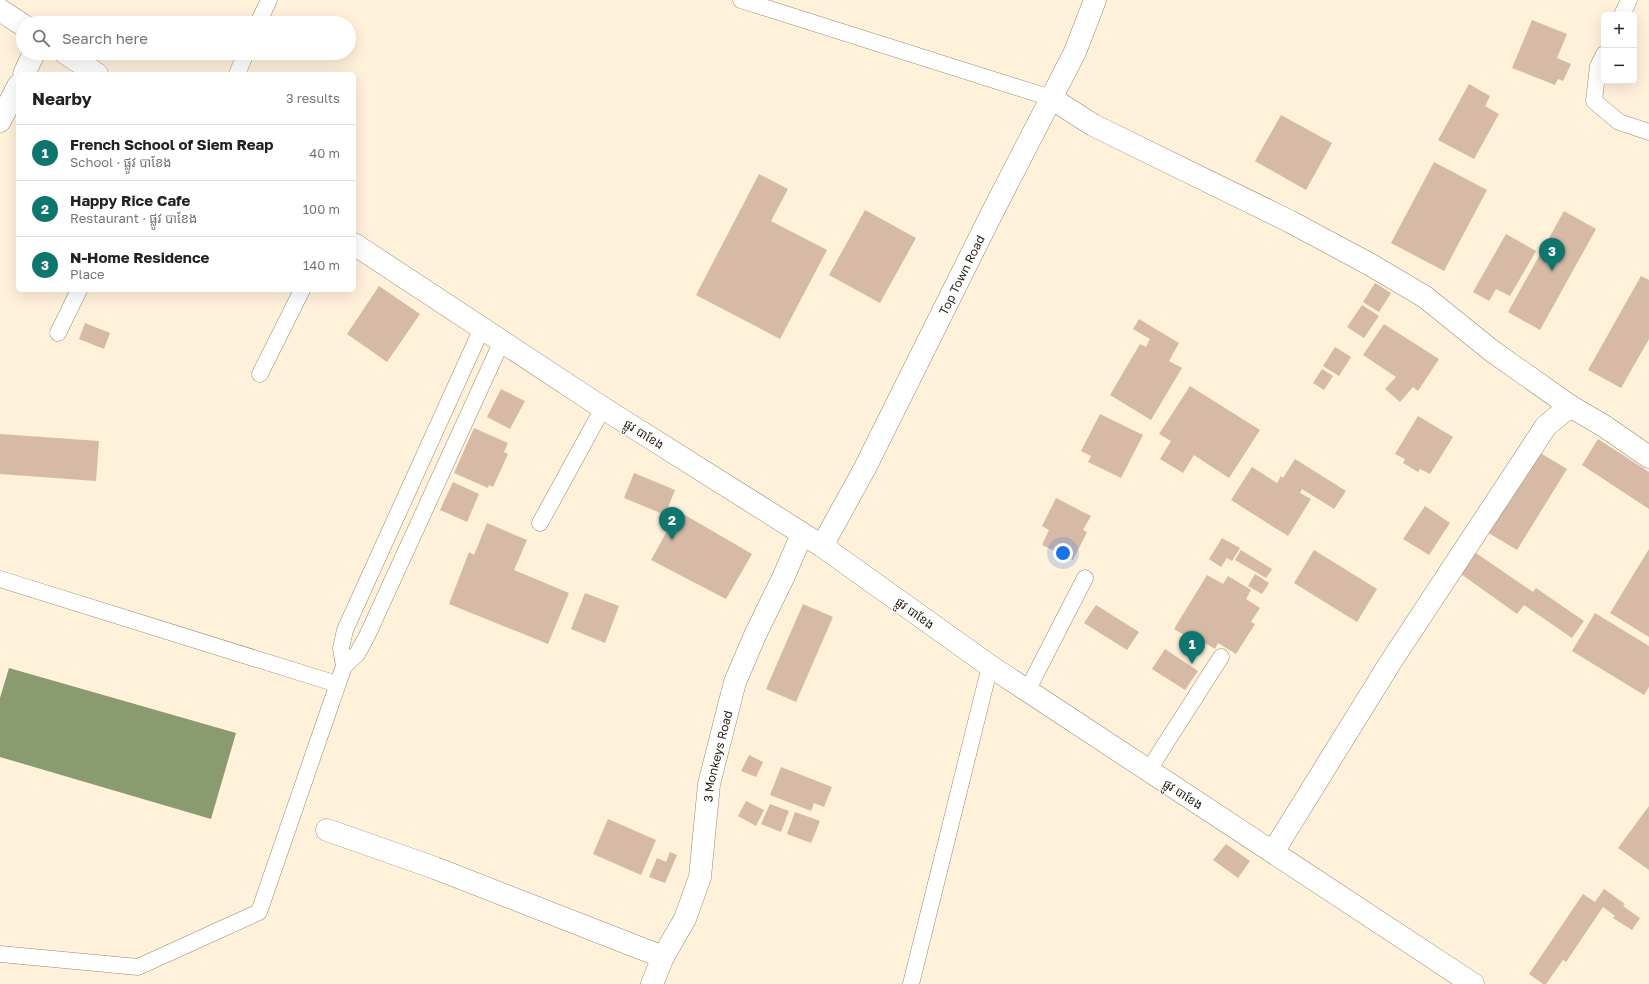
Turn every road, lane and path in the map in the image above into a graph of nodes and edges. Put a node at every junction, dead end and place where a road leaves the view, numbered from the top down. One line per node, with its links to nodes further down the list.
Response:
1 (268, 0): 7 (lane)
2 (741, 0): 17 (lane)
3 (1094, 0): 17 (street, Top Town Road)
4 (1629, 0): 6 (lane)
5 (0, 10): 8 (street)
6 (1623, 12)
7 (261, 16)
8 (16, 20)
9 (31, 60): 13 (street)
10 (76, 60): 14 (street)
11 (243, 60): 15 (lane)
12 (1601, 60): 19 (lane)
13 (25, 72)
14 (94, 72)
15 (238, 72)
16 (16, 90): 18 (street)
17 (1051, 98): 27 (street); 32 (street, Top Town Road)
18 (0, 121)
19 (1649, 132)
20 (356, 245): 23 (street, ផ្លូវ បាខែង)
21 (78, 292): 24 (lane)
22 (301, 292): 26 (lane)
23 (482, 328): 25 (street, ផ្លូវ បាខែង); 36 (lane)
24 (58, 333)
25 (502, 341): 28 (street, ផ្លូវ បាខែង); 36 (lane)
26 (260, 374)
27 (1570, 406): 29 (street); 42 (street)
28 (603, 408): 30 (lane); 31 (street, ផ្លូវ បាខែង)
29 (1649, 457)
30 (540, 523)
31 (802, 534): 32 (street, ផ្លូវ បាខែង); 44 (street, 3 Monkeys Road)
32 (822, 546): 37 (street, ផ្លូវ បាខែង)
33 (1084, 578): 39 (lane)
34 (0, 579): 38 (lane)
35 (1221, 657): 40 (lane)
36 (344, 666): 38 (lane)
37 (990, 666): 39 (street, ផ្លូវ បាខែង); 46 (lane)
38 (337, 684): 43 (lane)
39 (1027, 691): 40 (street, ផ្លូវ បាខែង)
40 (1148, 771): 42 (street, ផ្លូវ បាខែង)
41 (327, 830): 44 (street)
42 (1273, 852): 47 (street, ផ្លូវ បាខែង)
43 (0, 954)
44 (663, 957): 45 (street, 3 Monkeys Road)
45 (652, 984)
46 (911, 984)
47 (1473, 984)

